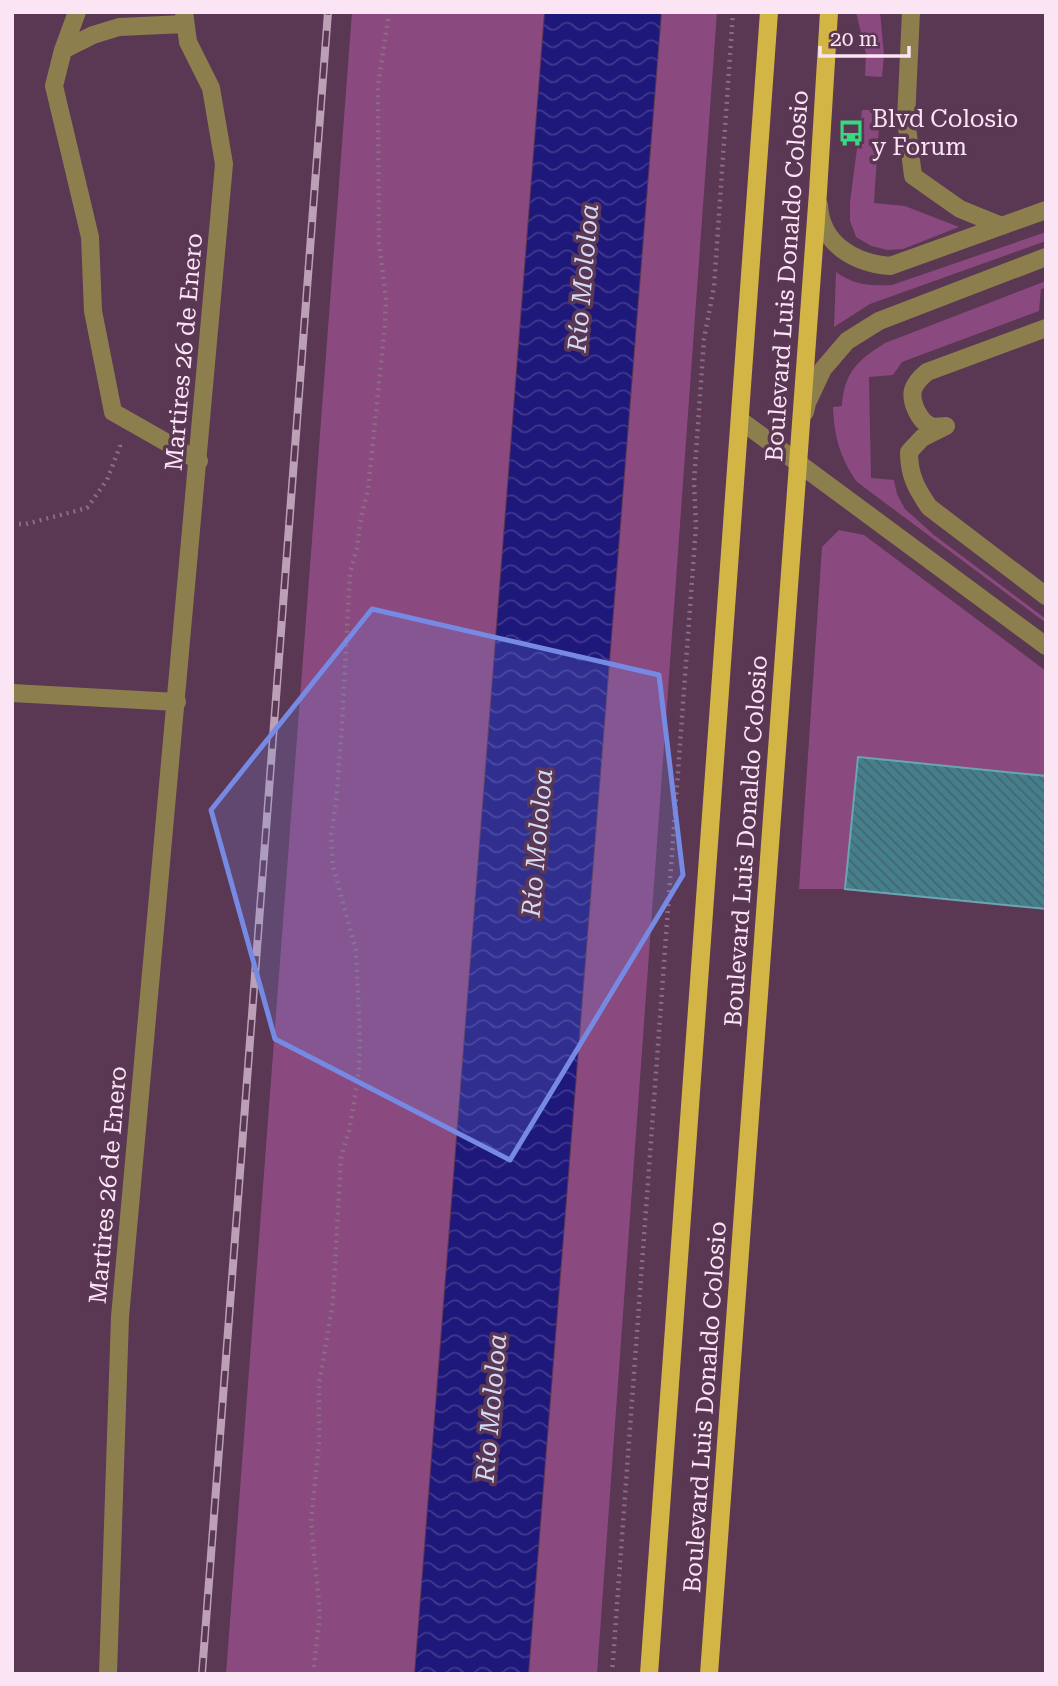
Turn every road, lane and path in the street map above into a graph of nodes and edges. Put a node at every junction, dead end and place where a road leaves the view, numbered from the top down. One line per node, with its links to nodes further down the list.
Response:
1 (77, 12): 8 (street)
2 (389, 12): 25 (path)
3 (733, 12): 26 (path)
4 (769, 12): 15 (main road, Boulevard Luis Donaldo Colosio)
5 (829, 12): 9 (main road, Boulevard Luis Donaldo Colosio)
6 (911, 12): 11 (street)
7 (185, 18): 8 (street); 17 (street, Martires 26 de Enero)
8 (62, 50): 14 (street)
9 (818, 192): 11 (street); 16 (main road, Boulevard Luis Donaldo Colosio)
10 (1046, 210): 11 (street)
11 (1002, 226)
12 (1046, 257): 16 (street)
13 (1046, 328): 20 (street)
14 (113, 412): 17 (street); 19 (path)
15 (740, 421): 18 (street); 27 (main road, Boulevard Luis Donaldo Colosio)
16 (800, 440): 18 (main road, Boulevard Luis Donaldo Colosio)
17 (199, 461): 23 (street, Martires 26 de Enero)
18 (799, 464): 21 (street); 28 (main road, Boulevard Luis Donaldo Colosio)
19 (12, 524)
20 (1046, 596)
21 (1046, 646)
22 (12, 693): 23 (street)
23 (177, 702): 24 (street, Martires 26 de Enero)
24 (108, 1674)
25 (313, 1674)
26 (612, 1674)
27 (649, 1674)
28 (709, 1674)

